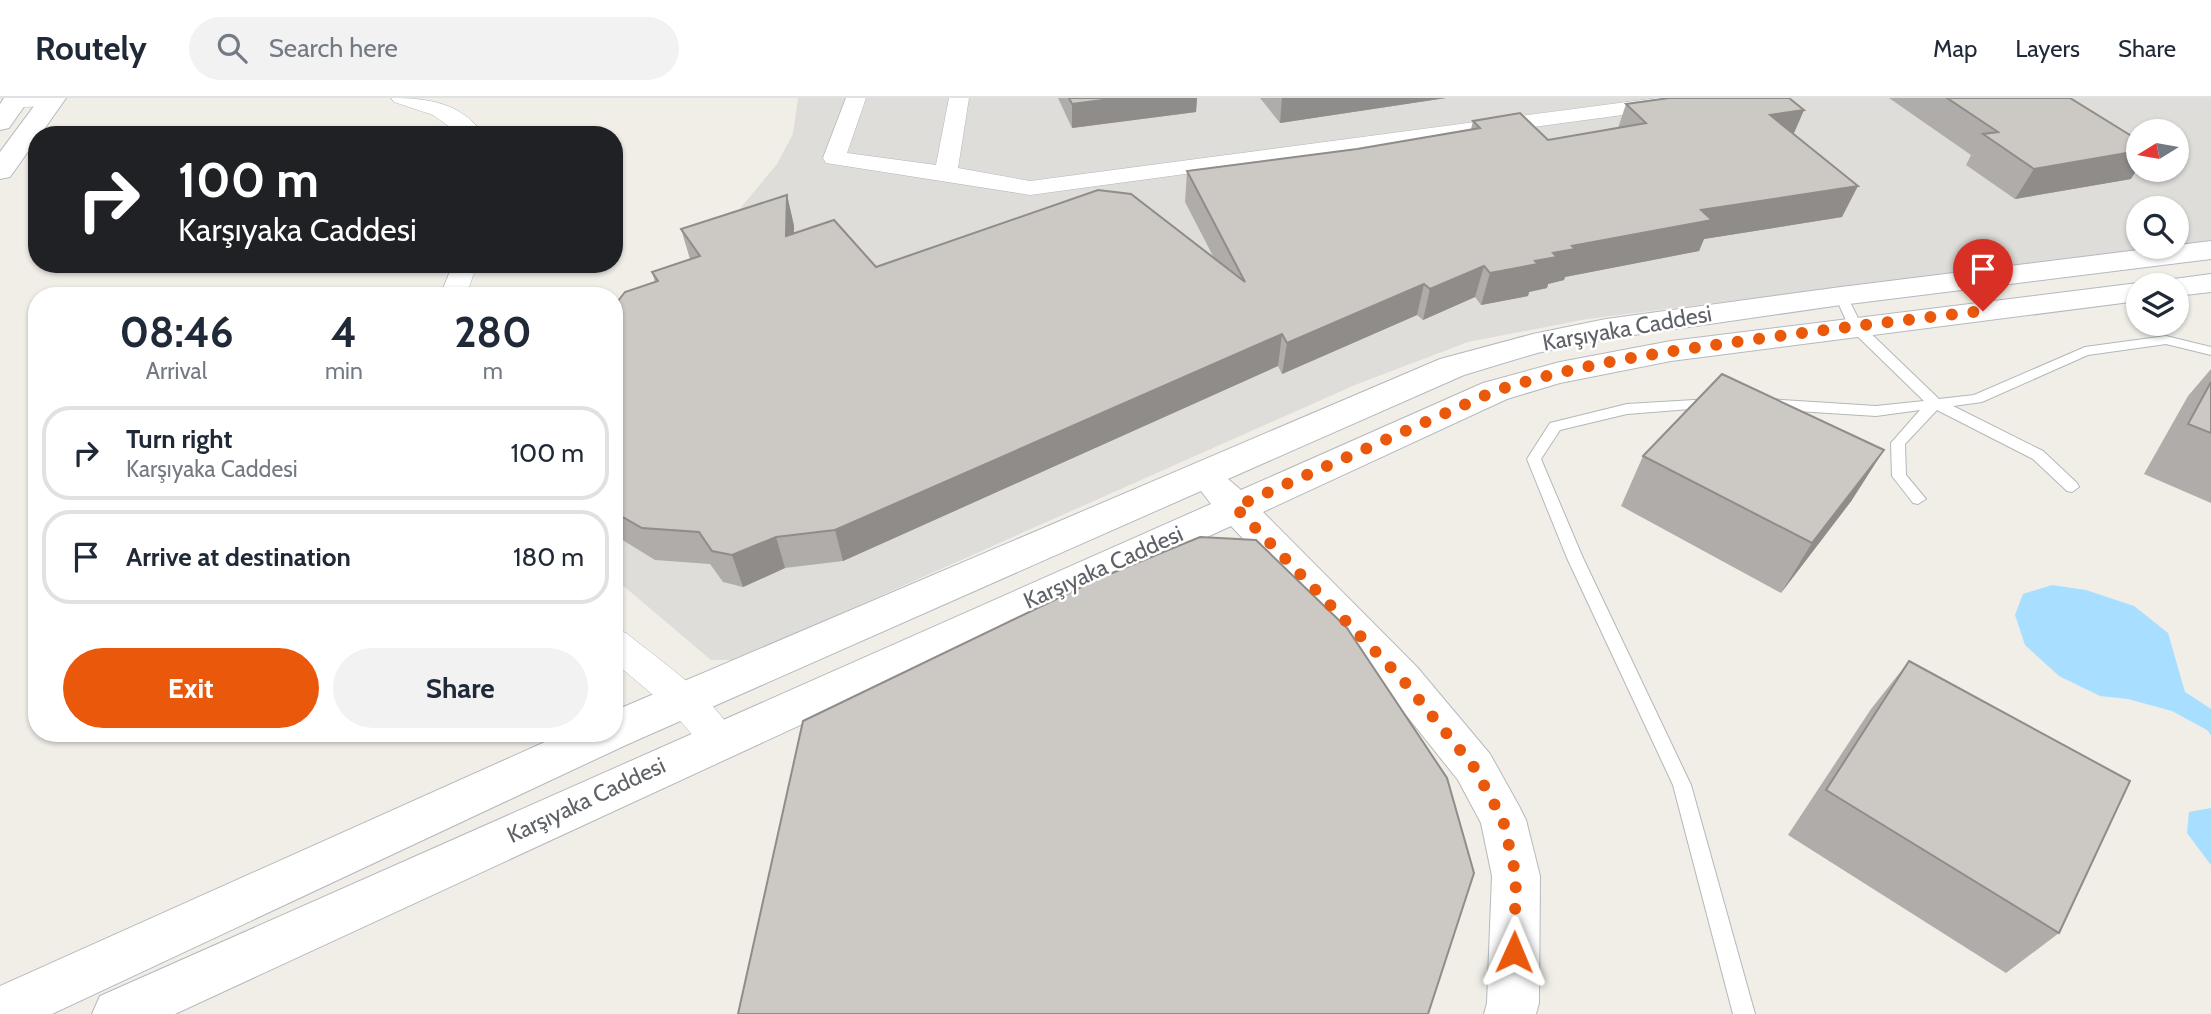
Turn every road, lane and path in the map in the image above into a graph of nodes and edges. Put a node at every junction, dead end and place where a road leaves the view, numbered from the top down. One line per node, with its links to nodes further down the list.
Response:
1 (53, 98): 6 (street); 7 (main road)
2 (401, 98): 8 (street)
3 (856, 98): 11 (street)
4 (959, 98): 11 (street)
5 (1704, 98): 11 (street)
6 (11, 107)
7 (33, 126)
8 (465, 126)
9 (28, 132): 10 (main road)
10 (0, 171)
11 (946, 173)
12 (2211, 250): 16 (main road, Karşıyaka Caddesi)
13 (2211, 283): 14 (main road)
14 (2189, 286)
15 (2126, 293): 17 (main road, Karşıyaka Caddesi)
16 (1841, 296): 17 (lane); 22 (main road, Karşıyaka Caddesi)
17 (1855, 326): 20 (lane); 25 (main road, Karşıyaka Caddesi)
18 (2211, 351): 20 (lane)
19 (1748, 402): 20 (lane)
20 (1935, 403): 23 (lane); 24 (lane)
21 (1721, 404): 34 (lane)
22 (1205, 474): 25 (main road); 27 (main road, Karşıyaka Caddesi)
23 (2072, 486)
24 (1918, 499)
25 (1235, 507): 29 (main road, Karşıyaka Caddesi); 33 (main road)
26 (623, 650): 27 (street)
27 (683, 700): 28 (main road, Karşıyaka Caddesi); 29 (street)
28 (623, 727)
29 (719, 740): 32 (main road, Karşıyaka Caddesi)
30 (590, 742): 31 (main road, Karşıyaka Caddesi)
31 (0, 1012)
32 (118, 1014)
33 (1510, 1014)
34 (1744, 1014)

